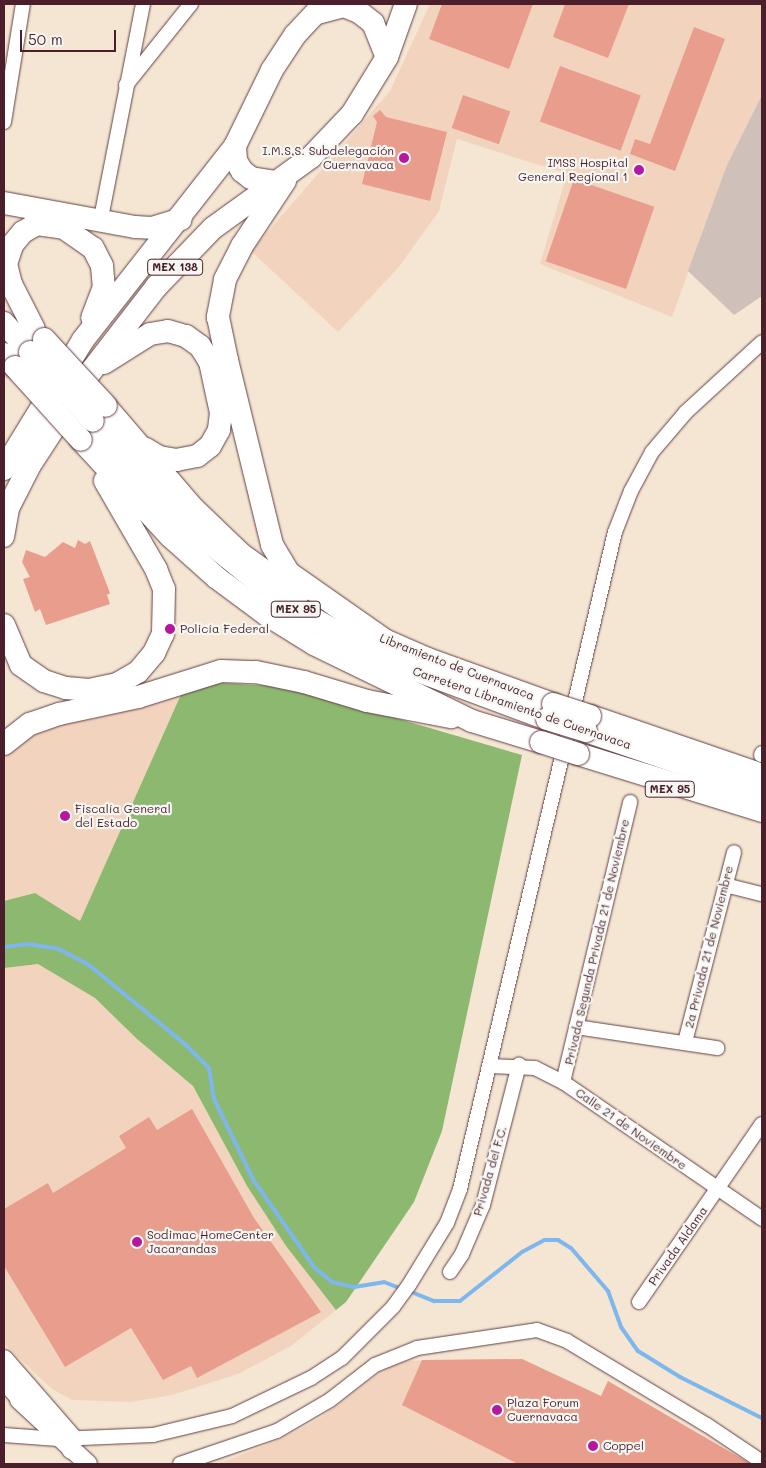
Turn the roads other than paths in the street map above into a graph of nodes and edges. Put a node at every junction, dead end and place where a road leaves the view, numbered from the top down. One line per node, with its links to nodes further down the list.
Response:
1 (24, 4): 8 (street)
2 (142, 4): 7 (street)
3 (191, 4): 7 (street)
4 (406, 4): 6 (main road, MEX 138)
5 (320, 8): 6 (main road); 9 (main road, MEX 138)
6 (387, 57): 10 (main road, MEX 138)
7 (126, 86): 12 (street)
8 (4, 122)
9 (235, 146): 10 (main road); 13 (main road, MEX 138)
10 (282, 178): 19 (main road, MEX 138); 26 (main road)
11 (4, 203): 13 (main road)
12 (102, 213)
13 (182, 218): 16 (main road, MEX 138)
14 (4, 294): 18 (main road, Libramiento de Cuernavaca / MEX 95)
15 (4, 323): 18 (main road, Carretera Libramiento de Cuernavaca / MEX 95)
16 (83, 340): 18 (main road); 22 (main road, MEX 138)
17 (762, 342): 43 (street)
18 (25, 348): 20 (main road, Carretera Libramiento de Cuernavaca / MEX 95, bridge); 20 (main road, Libramiento de Cuernavaca / MEX 95, bridge)
19 (92, 370): 21 (main road); 23 (main road, MEX 138)
20 (96, 419): 21 (main road, Libramiento de Cuernavaca / MEX 95); 25 (main road); 27 (main road, Carretera Libramiento de Cuernavaca / MEX 95); 28 (main road, Carretera Libramiento de Cuernavaca / MEX 95)
21 (140, 445): 26 (main road, Libramiento de Cuernavaca / MEX 95)
22 (4, 469)
23 (7, 509): 24 (main road, MEX 138)
24 (4, 536)
25 (4, 625)
26 (386, 641): 27 (main road, Libramiento de Cuernavaca / MEX 95)
27 (550, 712): 29 (main road, Carretera Libramiento de Cuernavaca / MEX 95, bridge)
28 (472, 720): 30 (main road); 31 (main road, Carretera Libramiento de Cuernavaca / MEX 95, bridge)
29 (588, 724): 32 (main road, MEX 95); 33 (main road, Carretera Libramiento de Cuernavaca / MEX 95)
30 (4, 744)
31 (578, 754): 35 (main road, Carretera Libramiento de Cuernavaca / MEX 95); 36 (main road, MEX 95)
32 (762, 761)
33 (762, 791)
34 (630, 802): 40 (street, Privada Segunda Privada 21 de Noviembre)
35 (762, 811)
36 (762, 821)
37 (734, 852): 38 (street, 2a Privada 21 de Noviembre)
38 (725, 885): 39 (street); 41 (street, 2a Privada 21 de Noviembre)
39 (762, 894)
40 (576, 1028): 41 (street, 2a Privada 21 de Noviembre); 45 (street, Privada Segunda Privada 21 de Noviembre)
41 (685, 1042): 42 (street, 2a Privada 21 de Noviembre)
42 (717, 1048)
43 (490, 1066): 44 (street, Calle 21 de Noviembre); 56 (street)
44 (519, 1066): 45 (street, Calle 21 de Noviembre); 49 (street, Privada del F.C.)
45 (563, 1082): 47 (street, Calle 21 de Noviembre)
46 (762, 1124): 47 (street, Privada Aldama)
47 (718, 1190): 48 (street, Calle 21 de Noviembre); 50 (street, Privada Aldama)
48 (762, 1219)
49 (450, 1272)
50 (639, 1302)
51 (4, 1359): 56 (street)
52 (4, 1378): 54 (main road)
53 (4, 1387): 54 (street)
54 (29, 1406): 56 (street)
55 (4, 1435): 56 (street)
56 (67, 1442): 58 (street)
57 (762, 1462): 59 (street)
58 (88, 1464)
59 (180, 1464)

